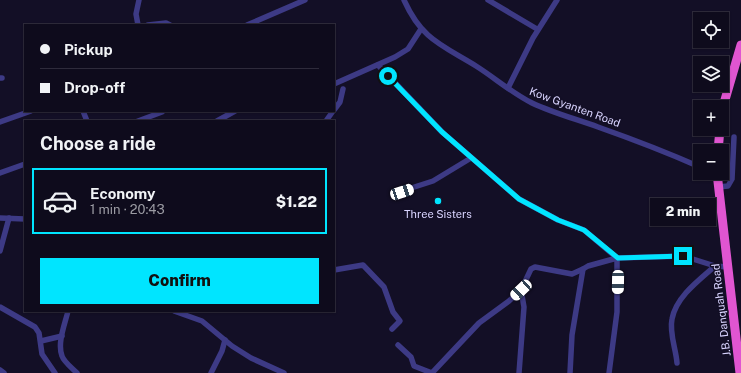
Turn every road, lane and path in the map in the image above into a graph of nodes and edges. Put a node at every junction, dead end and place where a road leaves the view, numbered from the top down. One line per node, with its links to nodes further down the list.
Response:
1 (139, 0): 6 (street)
2 (305, 0): 9 (street)
3 (404, 0): 10 (street, Kow Gyanten Road)
4 (488, 0): 11 (street)
5 (557, 0): 11 (street)
6 (138, 24)
7 (154, 24): 8 (street)
8 (169, 24)
9 (249, 24)
10 (421, 29): 13 (street); 15 (street, Kow Gyanten Road)
11 (538, 30): 15 (street)
12 (740, 51): 17 (highway)
13 (378, 65): 14 (street); 28 (street)
14 (335, 84)
15 (508, 88): 29 (street, Kow Gyanten Road)
16 (343, 89): 18 (street)
17 (725, 100)
18 (335, 110)
19 (28, 112): 26 (street)
20 (162, 112): 23 (street)
21 (233, 112): 24 (street)
22 (333, 112): 25 (street)
23 (141, 120)
24 (219, 120)
25 (327, 120)
26 (0, 122)
27 (734, 137): 33 (street)
28 (471, 158): 34 (street); 39 (street)
29 (693, 163)
30 (24, 164): 31 (street)
31 (0, 173)
32 (717, 180): 33 (highway, J.B. Danquah Road)
33 (718, 187): 41 (highway, J.B. Danquah Road)
34 (402, 192)
35 (0, 218): 36 (street)
36 (9, 218): 37 (street); 38 (street)
37 (24, 219)
38 (0, 251)
39 (618, 258): 40 (street); 43 (street); 62 (street)
40 (715, 266): 41 (street); 53 (street)
41 (728, 267): 63 (highway, J.B. Danquah Road)
42 (335, 270): 48 (street)
43 (583, 270): 44 (street); 61 (street)
44 (521, 290): 52 (street); 60 (street)
45 (0, 307): 51 (street)
46 (68, 312): 49 (street)
47 (177, 312): 50 (street)
48 (392, 329)
49 (62, 336): 51 (street); 57 (street)
50 (225, 340): 58 (street); 59 (street)
51 (41, 341): 56 (street)
52 (398, 344)
53 (677, 363)
54 (0, 370): 55 (street)
55 (4, 373)
56 (55, 373)
57 (77, 373)
58 (211, 373)
59 (284, 373)
60 (519, 373)
61 (570, 373)
62 (609, 373)
63 (740, 373)

